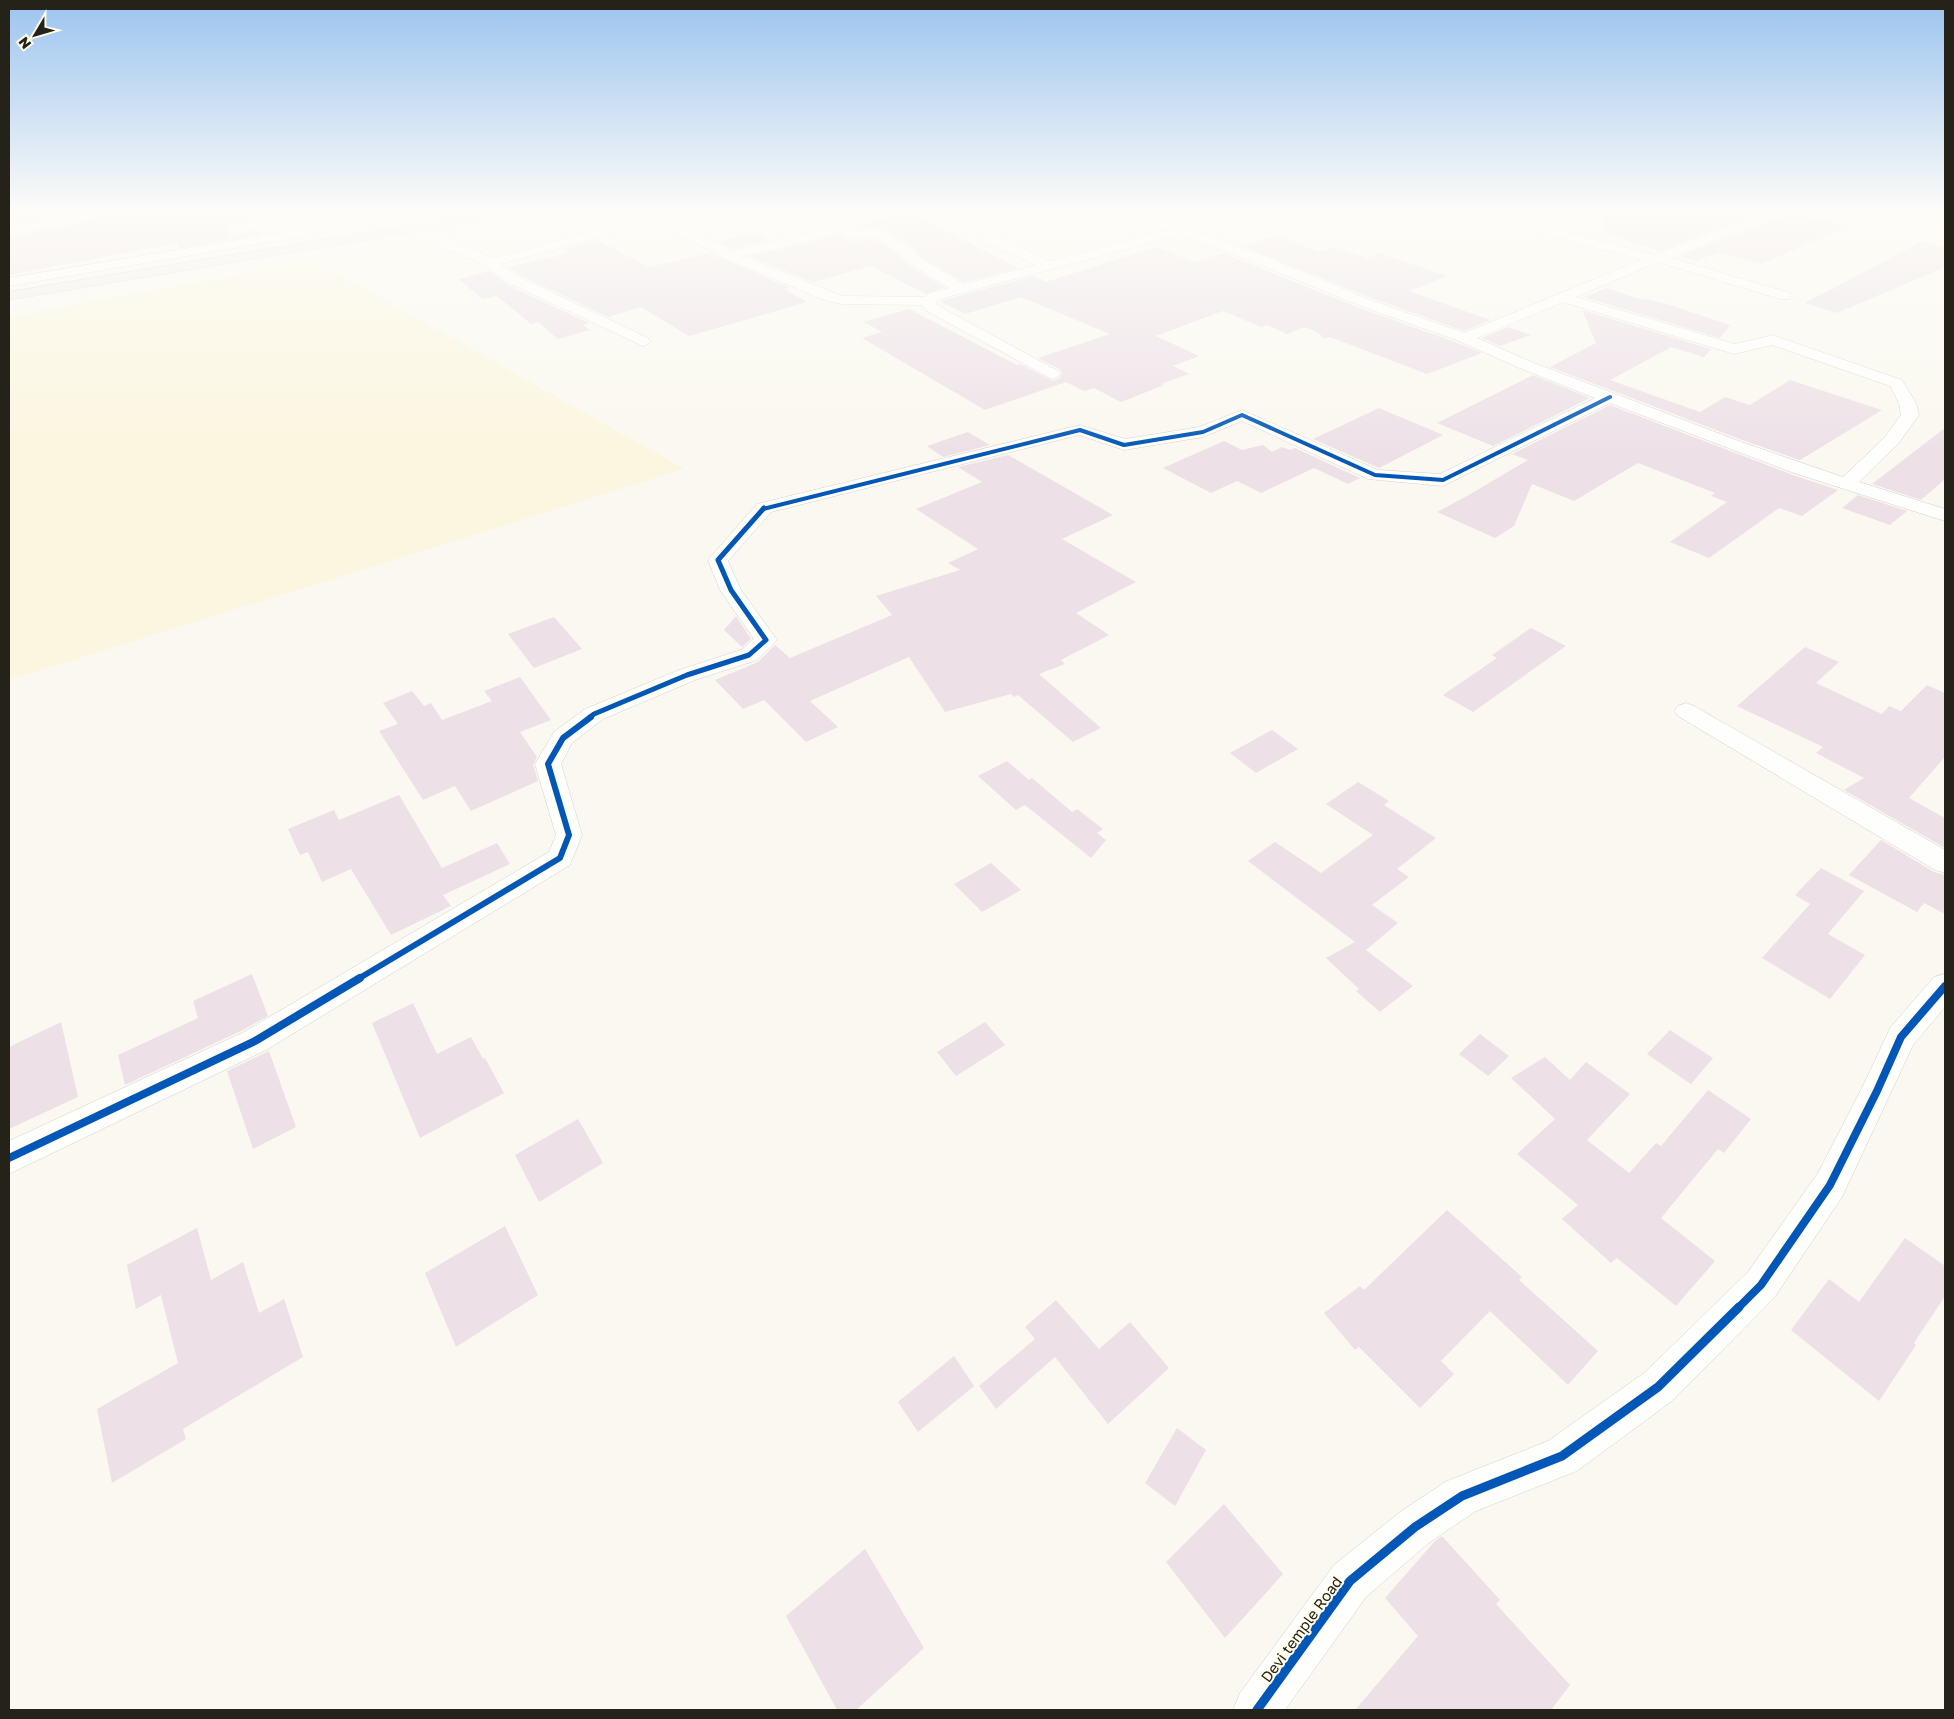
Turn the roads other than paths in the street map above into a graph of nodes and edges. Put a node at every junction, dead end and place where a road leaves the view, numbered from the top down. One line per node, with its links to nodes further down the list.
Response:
1 (44, 290): 8 (highway)
2 (535, 290): 13 (street)
3 (813, 290): 11 (street)
4 (957, 290): 11 (street)
5 (1334, 290): 12 (street)
6 (1579, 290): 10 (street)
7 (1765, 290): 9 (street)
8 (9, 296)
9 (1785, 296)
10 (1562, 297): 12 (street); 16 (street)
11 (929, 301): 14 (street)
12 (1464, 338): 15 (street)
13 (642, 341)
14 (1052, 374)
15 (1610, 398): 16 (street); 21 (street)
16 (1846, 484): 17 (street)
17 (1945, 514)
18 (1686, 710): 19 (street)
19 (1945, 862)
20 (1945, 986): 22 (street, Devi temple Road)
21 (9, 1158)
22 (1257, 1710)

